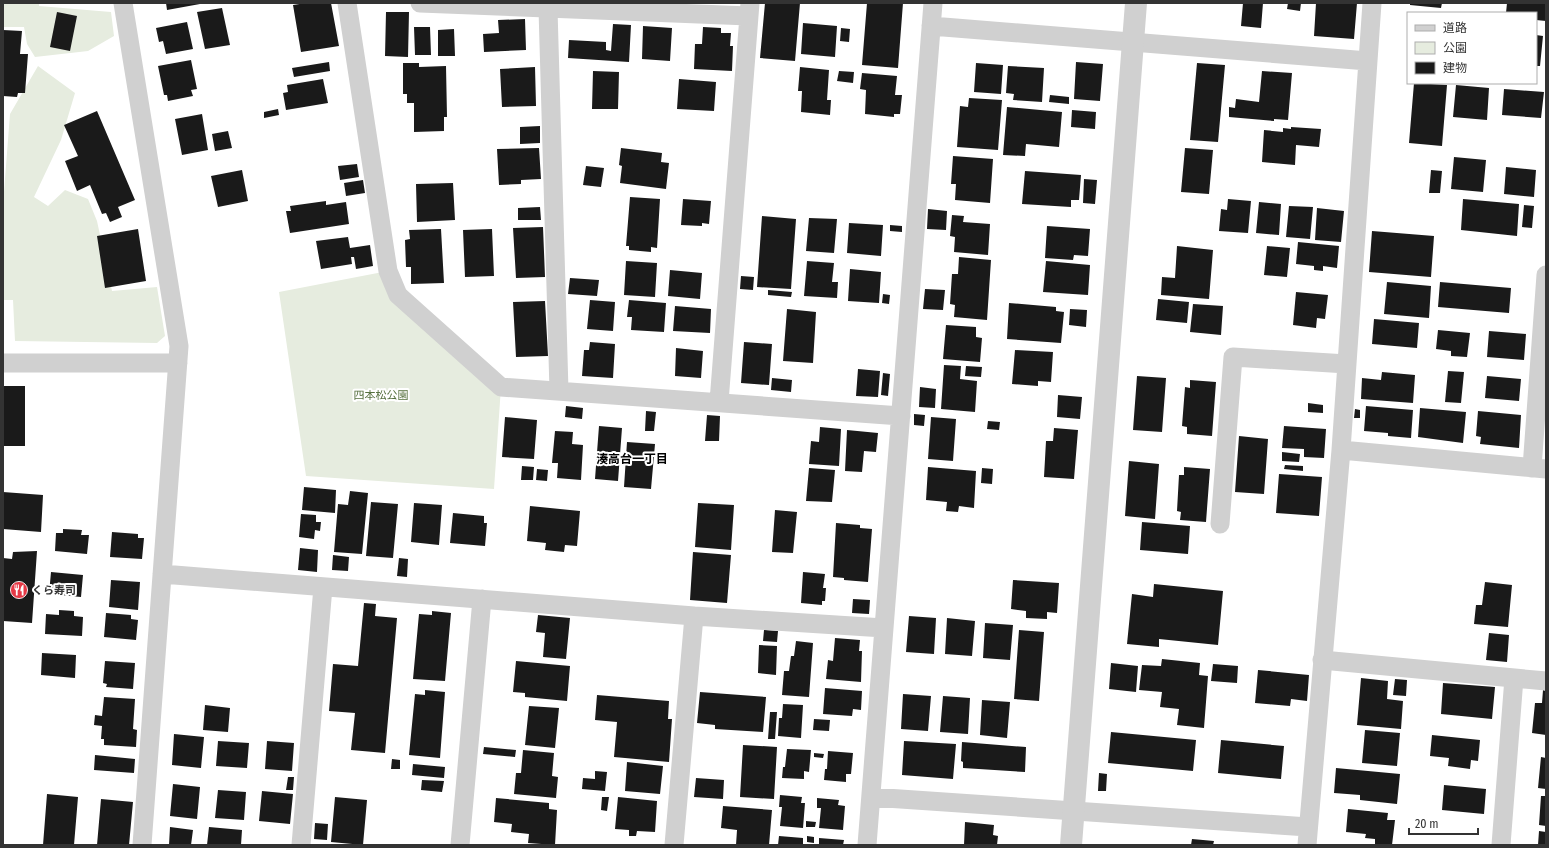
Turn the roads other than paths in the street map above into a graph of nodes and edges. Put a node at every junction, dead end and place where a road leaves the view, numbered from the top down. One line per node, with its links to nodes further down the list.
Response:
1 (122, 3): 14 (street)
2 (347, 3): 16 (street)
3 (420, 3): 7 (street)
4 (933, 3): 9 (street)
5 (1136, 3): 10 (street)
6 (1372, 3): 11 (street)
7 (548, 9): 8 (street); 16 (street)
8 (749, 9): 17 (street)
9 (931, 26): 10 (street); 18 (street)
10 (1133, 41): 11 (street); 31 (street)
11 (1368, 61): 15 (street)
12 (1546, 275): 20 (street)
13 (3, 363): 14 (street)
14 (178, 364): 22 (street)
15 (1347, 364): 19 (street); 21 (street)
16 (560, 391): 17 (street)
17 (719, 402): 18 (street)
18 (901, 416): 26 (street)
19 (1341, 450): 20 (street); 27 (street)
20 (1539, 468)
21 (1220, 524)
22 (162, 574): 23 (street); 33 (street)
23 (324, 587): 24 (street); 34 (street)
24 (482, 600): 25 (street); 35 (street)
25 (694, 616): 26 (street); 36 (street)
26 (884, 628): 30 (street)
27 (1322, 660): 28 (street); 32 (street)
28 (1514, 678): 29 (street); 39 (street)
29 (1546, 681)
30 (871, 797): 31 (street); 37 (street)
31 (1074, 810): 32 (street); 38 (street)
32 (1307, 836)
33 (142, 845)
34 (301, 845)
35 (460, 845)
36 (674, 845)
37 (867, 845)
38 (1071, 845)
39 (1501, 845)

